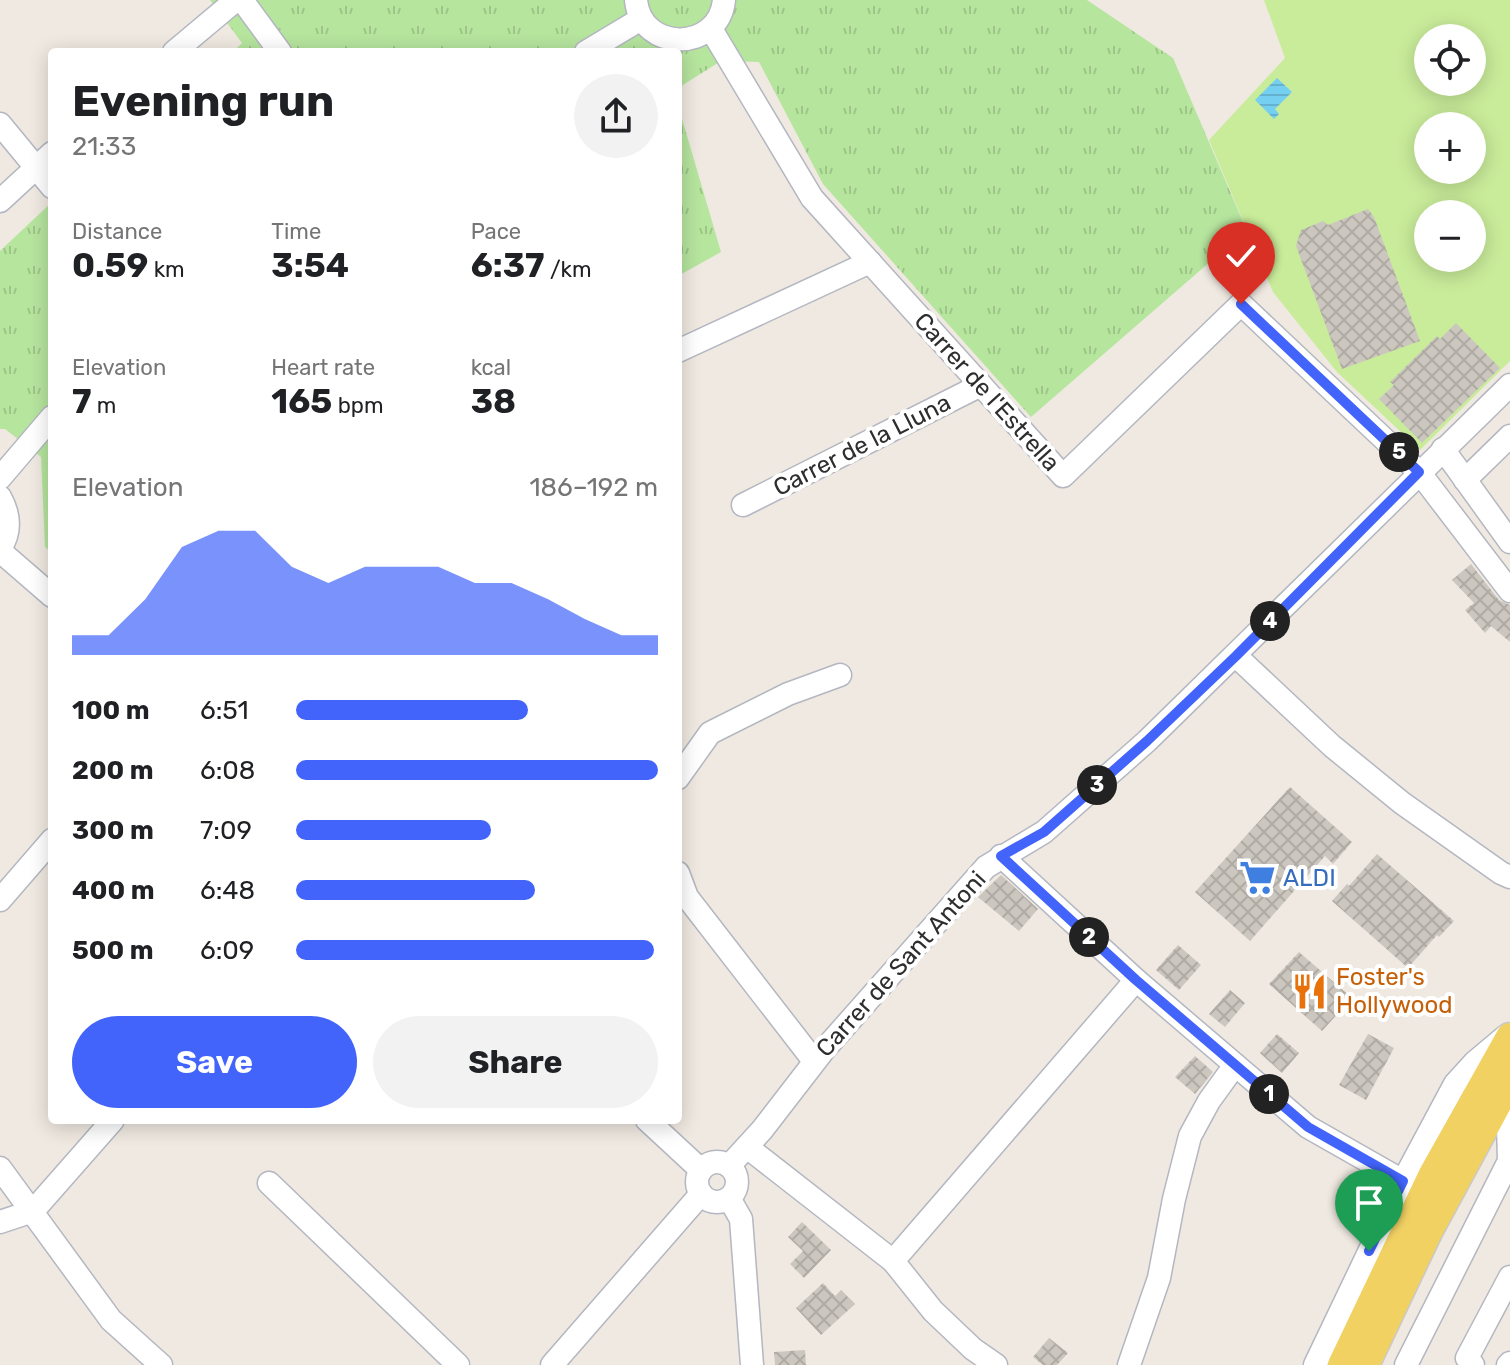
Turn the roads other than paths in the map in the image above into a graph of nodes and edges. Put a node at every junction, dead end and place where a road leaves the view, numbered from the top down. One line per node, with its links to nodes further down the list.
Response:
1 (239, 0): 5 (street); 6 (street)
2 (724, 0): 4 (street)
3 (639, 9): 4 (street); 7 (street)
4 (711, 29): 11 (street, Carrer de l'Estrella)
5 (179, 48)
6 (277, 48)
7 (591, 48)
8 (0, 124): 9 (street)
9 (44, 160): 10 (street)
10 (0, 201)
11 (870, 262): 12 (street); 13 (street, Carrer de l'Estrella)
12 (682, 349)
13 (981, 385): 18 (street, Carrer de l'Estrella); 22 (street, Carrer de la Lluna)
14 (1510, 385): 17 (street, Carrer de Sant Antoni)
15 (48, 422): 19 (street)
16 (1510, 436): 20 (street)
17 (1443, 449): 18 (street, Carrer de Sant Antoni); 20 (street)
18 (1419, 472): 25 (street); 27 (street, Carrer de Sant Antoni)
19 (0, 478)
20 (1465, 480): 23 (street)
21 (0, 497): 24 (street)
22 (743, 505)
23 (1510, 542)
24 (0, 550): 26 (street)
25 (1510, 591)
26 (48, 592)
27 (1236, 656): 31 (street, Carrer de Sant Antoni); 32 (street)
28 (840, 675): 29 (street)
29 (682, 772)
30 (48, 845): 34 (street)
31 (1001, 856): 35 (street); 37 (street, Carrer de Sant Antoni)
32 (1507, 880)
33 (682, 884): 37 (street)
34 (0, 900)
35 (1136, 980): 38 (street); 52 (street)
36 (1510, 1035): 46 (street); 62 (main road)
37 (814, 1061): 42 (street, Carrer de Sant Antoni)
38 (1235, 1065): 46 (street); 60 (street)
39 (1509, 1082): 54 (street); 63 (main road)
40 (109, 1124): 50 (street)
41 (651, 1124): 45 (street)
42 (747, 1147): 43 (street, Carrer de Sant Antoni); 52 (street)
43 (729, 1166): 45 (street); 49 (street)
44 (0, 1168): 50 (street)
45 (701, 1170): 48 (street)
46 (1403, 1181): 61 (street)
47 (269, 1183): 56 (street)
48 (701, 1194): 49 (street); 57 (street)
49 (729, 1198): 58 (street)
50 (33, 1211): 51 (street); 55 (street)
51 (0, 1222)
52 (893, 1261): 59 (street)
53 (1510, 1277): 65 (street)
54 (1410, 1357): 64 (street)
55 (161, 1365)
56 (458, 1365)
57 (552, 1365)
58 (752, 1365)
59 (996, 1365)
60 (1129, 1365)
61 (1315, 1365)
62 (1342, 1365)
63 (1365, 1365)
64 (1429, 1365)
65 (1473, 1365)

